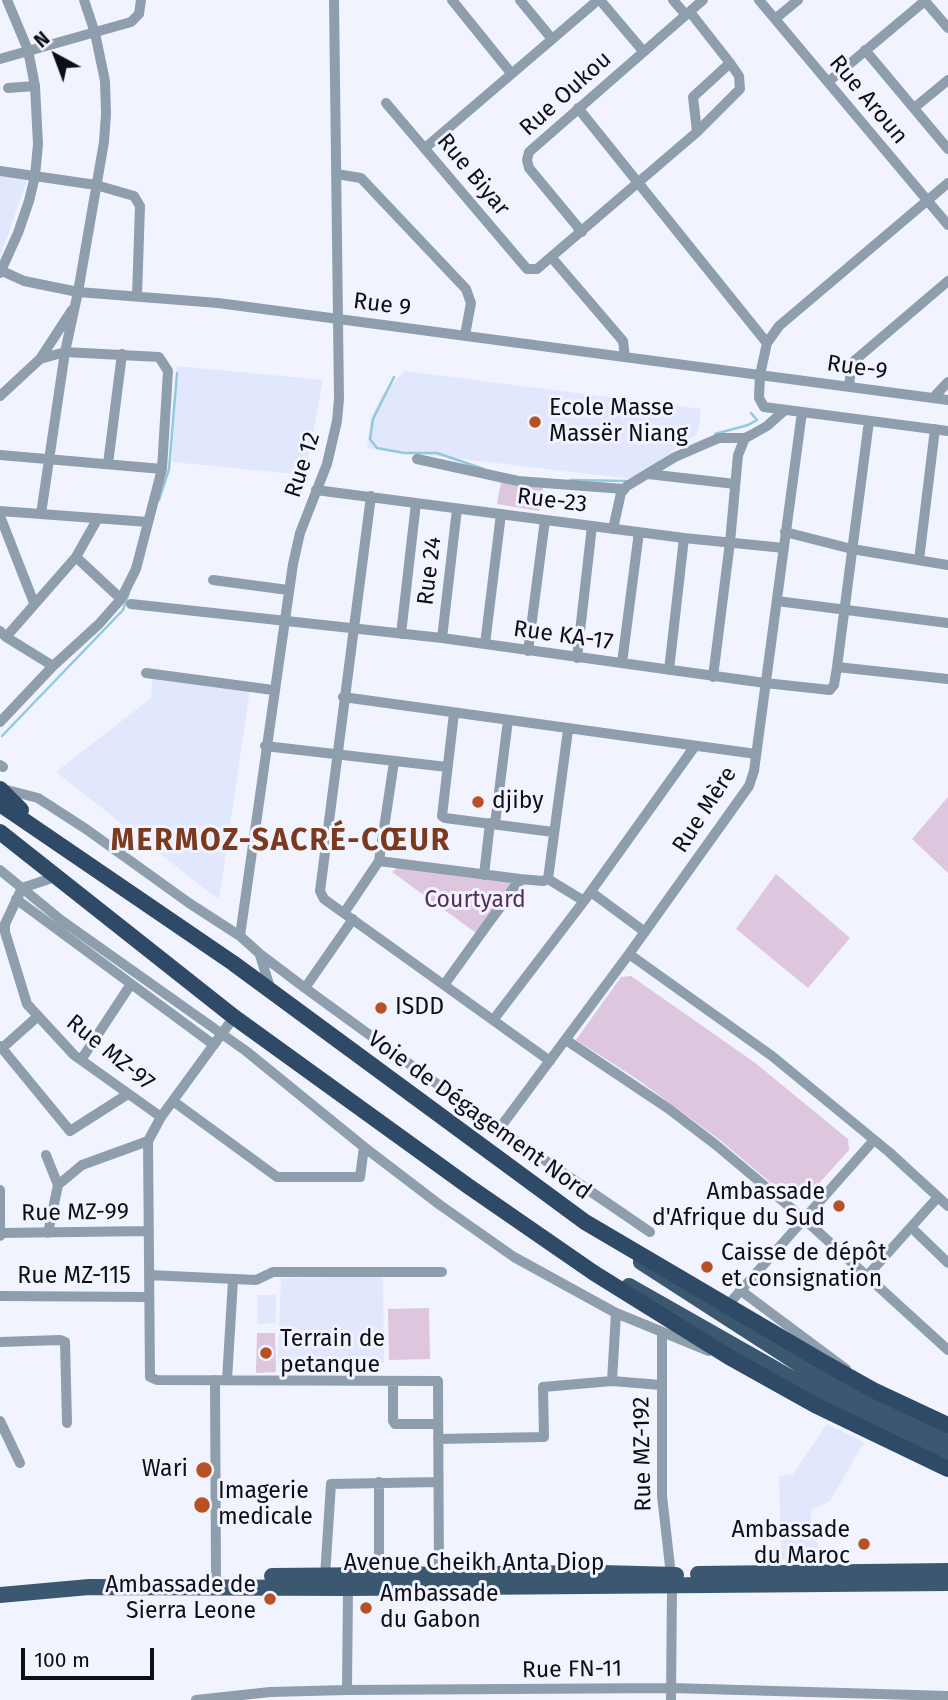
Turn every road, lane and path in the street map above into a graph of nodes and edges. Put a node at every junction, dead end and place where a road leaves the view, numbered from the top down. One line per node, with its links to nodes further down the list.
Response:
1 (7, 0): 18 (street)
2 (84, 0): 16 (street)
3 (141, 0): 16 (street)
4 (334, 0): 35 (street, Rue 12)
5 (452, 0): 23 (street)
6 (520, 0): 17 (street)
7 (599, 0): 17 (street); 20 (street)
8 (673, 0): 13 (street)
9 (703, 0): 13 (street, Rue Oukou)
10 (759, 0): 14 (street, Rue Aroun)
11 (798, 0): 14 (street)
12 (925, 0): 15 (street); 19 (street)
13 (688, 14): 20 (street, Rue Oukou); 22 (street)
14 (775, 19): 25 (street, Rue Aroun)
15 (948, 28)
16 (95, 33): 18 (street); 39 (street)
17 (552, 39): 23 (street)
18 (28, 50): 21 (street); 26 (street)
19 (865, 50): 25 (street); 30 (street)
20 (643, 51): 29 (street, Rue Oukou)
21 (0, 59)
22 (730, 63): 31 (street); 31 (street)
23 (511, 74): 32 (street)
24 (948, 80): 30 (street)
25 (828, 82): 40 (street, Rue Aroun)
26 (35, 86): 27 (street); 36 (street)
27 (8, 88)
28 (386, 103): 32 (street, Rue Biyar)
29 (578, 108): 37 (street); 42 (street, Rue Oukou)
30 (914, 108): 33 (street)
31 (697, 132): 37 (street)
32 (425, 148): 43 (street, Rue Biyar)
33 (948, 149)
34 (0, 171): 36 (street)
35 (336, 174): 49 (street, Rue 12); 50 (street)
36 (35, 176): 39 (street); 44 (street)
37 (639, 182): 42 (street); 51 (street)
38 (948, 183): 40 (street)
39 (96, 185): 46 (street); 47 (street)
40 (927, 200): 41 (street, Rue Aroun); 51 (street)
41 (948, 225)
42 (582, 232): 43 (street)
43 (552, 258): 54 (street)
44 (0, 271): 46 (street, Rue 9)
45 (948, 281): 58 (street)
46 (78, 292): 47 (street, Rue 9); 48 (street)
47 (137, 296): 49 (street, Rue 9)
48 (75, 307): 52 (street); 55 (street)
49 (337, 318): 50 (street, Rue 9); 76 (street, Rue 12)
50 (466, 335): 54 (street, Rue 9)
51 (767, 344): 56 (street)
52 (65, 352): 53 (street); 55 (street); 69 (street)
53 (122, 354): 71 (street); 72 (street)
54 (625, 357): 56 (street, Rue 9)
55 (40, 359): 59 (street)
56 (760, 375): 58 (street, Rue-9); 62 (street)
57 (948, 382): 60 (street)
58 (849, 387): 60 (street, Rue-9)
59 (0, 396)
60 (933, 398): 61 (street, Rue-9)
61 (948, 400)
62 (785, 410): 63 (street); 67 (street)
63 (802, 412): 64 (street); 89 (street, Rue Mère)
64 (869, 421): 65 (street); 93 (street)
65 (935, 429): 66 (street); 95 (street)
66 (948, 431)
67 (745, 438): 73 (street); 74 (street)
68 (0, 455): 69 (street)
69 (50, 459): 71 (street); 81 (street)
70 (417, 459): 75 (street)
71 (108, 464): 72 (street)
72 (162, 469): 85 (street)
73 (648, 474): 74 (street); 75 (street)
74 (735, 484): 91 (street)
75 (624, 489): 87 (street)
76 (316, 490): 77 (street, Rue-23); 98 (street, Rue 12)
77 (371, 496): 78 (street, Rue-23); 106 (street)
78 (416, 503): 79 (street, Rue-23); 108 (street)
79 (457, 509): 82 (street, Rue-23); 109 (street, Rue 24)
80 (0, 514): 81 (street); 101 (street)
81 (41, 514): 83 (street)
82 (501, 514): 84 (street, Rue-23); 110 (street)
83 (98, 518): 85 (street); 94 (street)
84 (545, 520): 86 (street, Rue-23); 111 (street)
85 (148, 522): 99 (street)
86 (592, 526): 87 (street, Rue-23); 112 (street)
87 (613, 528): 88 (street, Rue-23)
88 (639, 532): 90 (street, Rue-23); 113 (street)
89 (785, 532): 92 (street, Rue Mère); 93 (street)
90 (684, 538): 91 (street, Rue-23); 116 (street)
91 (730, 542): 92 (street, Rue-23); 118 (street)
92 (783, 548): 100 (street, Rue Mère)
93 (852, 549): 95 (street); 103 (street)
94 (76, 558): 99 (street); 101 (street)
95 (919, 560): 96 (street)
96 (948, 565)
97 (213, 580): 98 (street)
98 (288, 590): 104 (street, Rue 12)
99 (121, 599): 114 (street)
100 (777, 601): 103 (street); 120 (street, Rue Mère)
101 (34, 603): 107 (street)
102 (131, 604): 104 (street, Rue KA-17)
103 (844, 609): 105 (street); 115 (street)
104 (284, 619): 106 (street, Rue KA-17); 121 (street, Rue 12)
105 (948, 623)
106 (354, 628): 108 (street, Rue KA-17); 122 (street)
107 (3, 634): 114 (street)
108 (401, 634): 109 (street, Rue KA-17)
109 (442, 638): 110 (street, Rue KA-17)
110 (485, 644): 111 (street, Rue KA-17)
111 (528, 651): 112 (street, Rue KA-17)
112 (577, 658): 113 (street, Rue KA-17)
113 (622, 663): 116 (street, Rue KA-17)
114 (53, 666): 125 (street)
115 (837, 667): 119 (street); 120 (street, Rue KA-17)
116 (669, 670): 118 (street, Rue KA-17)
117 (146, 673): 121 (street)
118 (713, 677): 120 (street, Rue KA-17)
119 (948, 679)
120 (765, 684): 129 (street, Rue Mère)
121 (273, 690): 127 (street, Rue 12)
122 (343, 697): 123 (street); 130 (street)
123 (454, 713): 124 (street); 132 (street)
124 (508, 720): 126 (street); 135 (street)
125 (0, 722)
126 (568, 730): 128 (street); 138 (street)
127 (265, 746): 130 (street); 152 (street, Rue 12)
128 (695, 746): 129 (street); 147 (street)
129 (756, 754): 151 (street, Rue Mère)
130 (337, 755): 131 (street); 150 (street)
131 (394, 761): 132 (street); 140 (street)
132 (447, 767): 135 (street)
133 (0, 788): 136 (highway); 152 (street)
134 (0, 804): 136 (highway, Voie de Dégagement Nord)
135 (493, 824): 138 (street); 142 (street)
136 (36, 828): 158 (highway, Voie de Dégagement Nord)
137 (0, 832): 148 (highway)
138 (553, 832): 145 (street)
139 (0, 843): 143 (highway)
140 (379, 861): 142 (street); 150 (street)
141 (0, 870): 146 (street)
142 (484, 874): 144 (street)
143 (49, 879): 146 (street); 148 (highway)
144 (520, 879): 145 (street); 156 (street)
145 (548, 879): 147 (street)
146 (22, 888): 149 (street, Rue MZ-97); 162 (street)
147 (587, 896): 151 (street); 161 (street)
148 (84, 897): 160 (highway)
149 (16, 899): 155 (street); 159 (street, Rue MZ-97)
150 (348, 916): 156 (street); 157 (street)
151 (645, 932): 154 (street, Rue Mère)
152 (240, 936): 153 (street)
153 (260, 954): 157 (street); 158 (street)
154 (629, 954): 163 (street, Rue Mère); 172 (street)
155 (131, 984): 164 (street); 166 (street)
156 (444, 985): 161 (street)
157 (305, 988): 171 (street)
158 (271, 991): 181 (highway, Voie de Dégagement Nord)
159 (37, 1017): 165 (street); 166 (street, Rue MZ-97)
160 (234, 1017): 162 (street); 200 (highway)
161 (494, 1020): 167 (street)
162 (221, 1034): 164 (street); 174 (street)
163 (566, 1040): 167 (street, Rue Mère); 180 (street)
164 (214, 1045): 169 (street)
165 (1, 1047): 168 (street)
166 (81, 1060): 168 (street, Rue MZ-97)
167 (550, 1061): 171 (street, Rue Mère)
168 (128, 1094): 170 (street, Rue MZ-97)
169 (173, 1101): 170 (street); 174 (street)
170 (161, 1117): 173 (street)
171 (499, 1129): 183 (street)
172 (874, 1140): 178 (street); 180 (street)
173 (148, 1141): 176 (street); 182 (street)
174 (364, 1147): 196 (street)
175 (46, 1155): 176 (street)
176 (58, 1185): 185 (street)
177 (0, 1189): 186 (street)
178 (938, 1197): 179 (street); 190 (street)
179 (948, 1206)
180 (803, 1218): 190 (street); 192 (street)
181 (585, 1222): 195 (highway); 211 (main road, Voie de Dégagement Nord)
182 (149, 1231): 185 (street, Rue MZ-99); 189 (street)
183 (650, 1232)
184 (916, 1232): 187 (street)
185 (48, 1233): 186 (street, Rue MZ-99)
186 (0, 1235)
187 (948, 1263)
188 (442, 1272): 191 (street)
189 (149, 1276): 191 (street); 194 (street)
190 (867, 1276): 199 (street)
191 (233, 1280): 202 (street)
192 (740, 1290): 195 (street); 206 (street)
193 (0, 1296): 194 (street, Rue MZ-115)
194 (148, 1297): 201 (street)
195 (726, 1306): 206 (highway)
196 (616, 1313): 197 (street); 204 (street)
197 (662, 1333): 200 (street); 205 (street, Rue MZ-192)
198 (0, 1342): 208 (street)
199 (948, 1350)
200 (736, 1354): 213 (main road); 215 (highway)
201 (215, 1380): 202 (street); 221 (street)
202 (227, 1380): 203 (street)
203 (393, 1381): 209 (street); 209 (street)
204 (611, 1381): 205 (street); 212 (street)
205 (661, 1385): 223 (street, Rue MZ-192)
206 (873, 1390): 210 (highway)
207 (0, 1421): 214 (street)
208 (67, 1423)
209 (438, 1424): 212 (street)
210 (948, 1425)
211 (948, 1438)
212 (438, 1439): 217 (street)
213 (948, 1454)
214 (20, 1464)
215 (948, 1469)
216 (379, 1482): 217 (street); 220 (street); 222 (street)
217 (439, 1482): 219 (street)
218 (948, 1571): 223 (main road, Avenue Cheikh Anta Diop)
219 (439, 1574): 220 (main road, Avenue Cheikh Anta Diop); 223 (main road, Avenue Cheikh Anta Diop)
220 (379, 1575): 222 (main road, Avenue Cheikh Anta Diop)
221 (216, 1576): 222 (main road, Avenue Cheikh Anta Diop); 225 (main road, Avenue Cheikh Anta Diop)
222 (326, 1576)
223 (672, 1580): 224 (main road, Avenue Cheikh Anta Diop); 226 (main road, Avenue Cheikh Anta Diop); 228 (street, Rue MZ-192)
224 (948, 1583)
225 (0, 1584)
226 (348, 1588): 227 (main road, Avenue Cheikh Anta Diop); 229 (street)
227 (0, 1595)
228 (671, 1688): 229 (street, Rue FN-11); 230 (street, Rue FN-11); 233 (street, Rue MZ-192)
229 (340, 1694): 232 (street, Rue FN-11)
230 (832, 1696): 231 (street, Rue FN-11)
231 (948, 1696)
232 (196, 1700)
233 (671, 1700)

